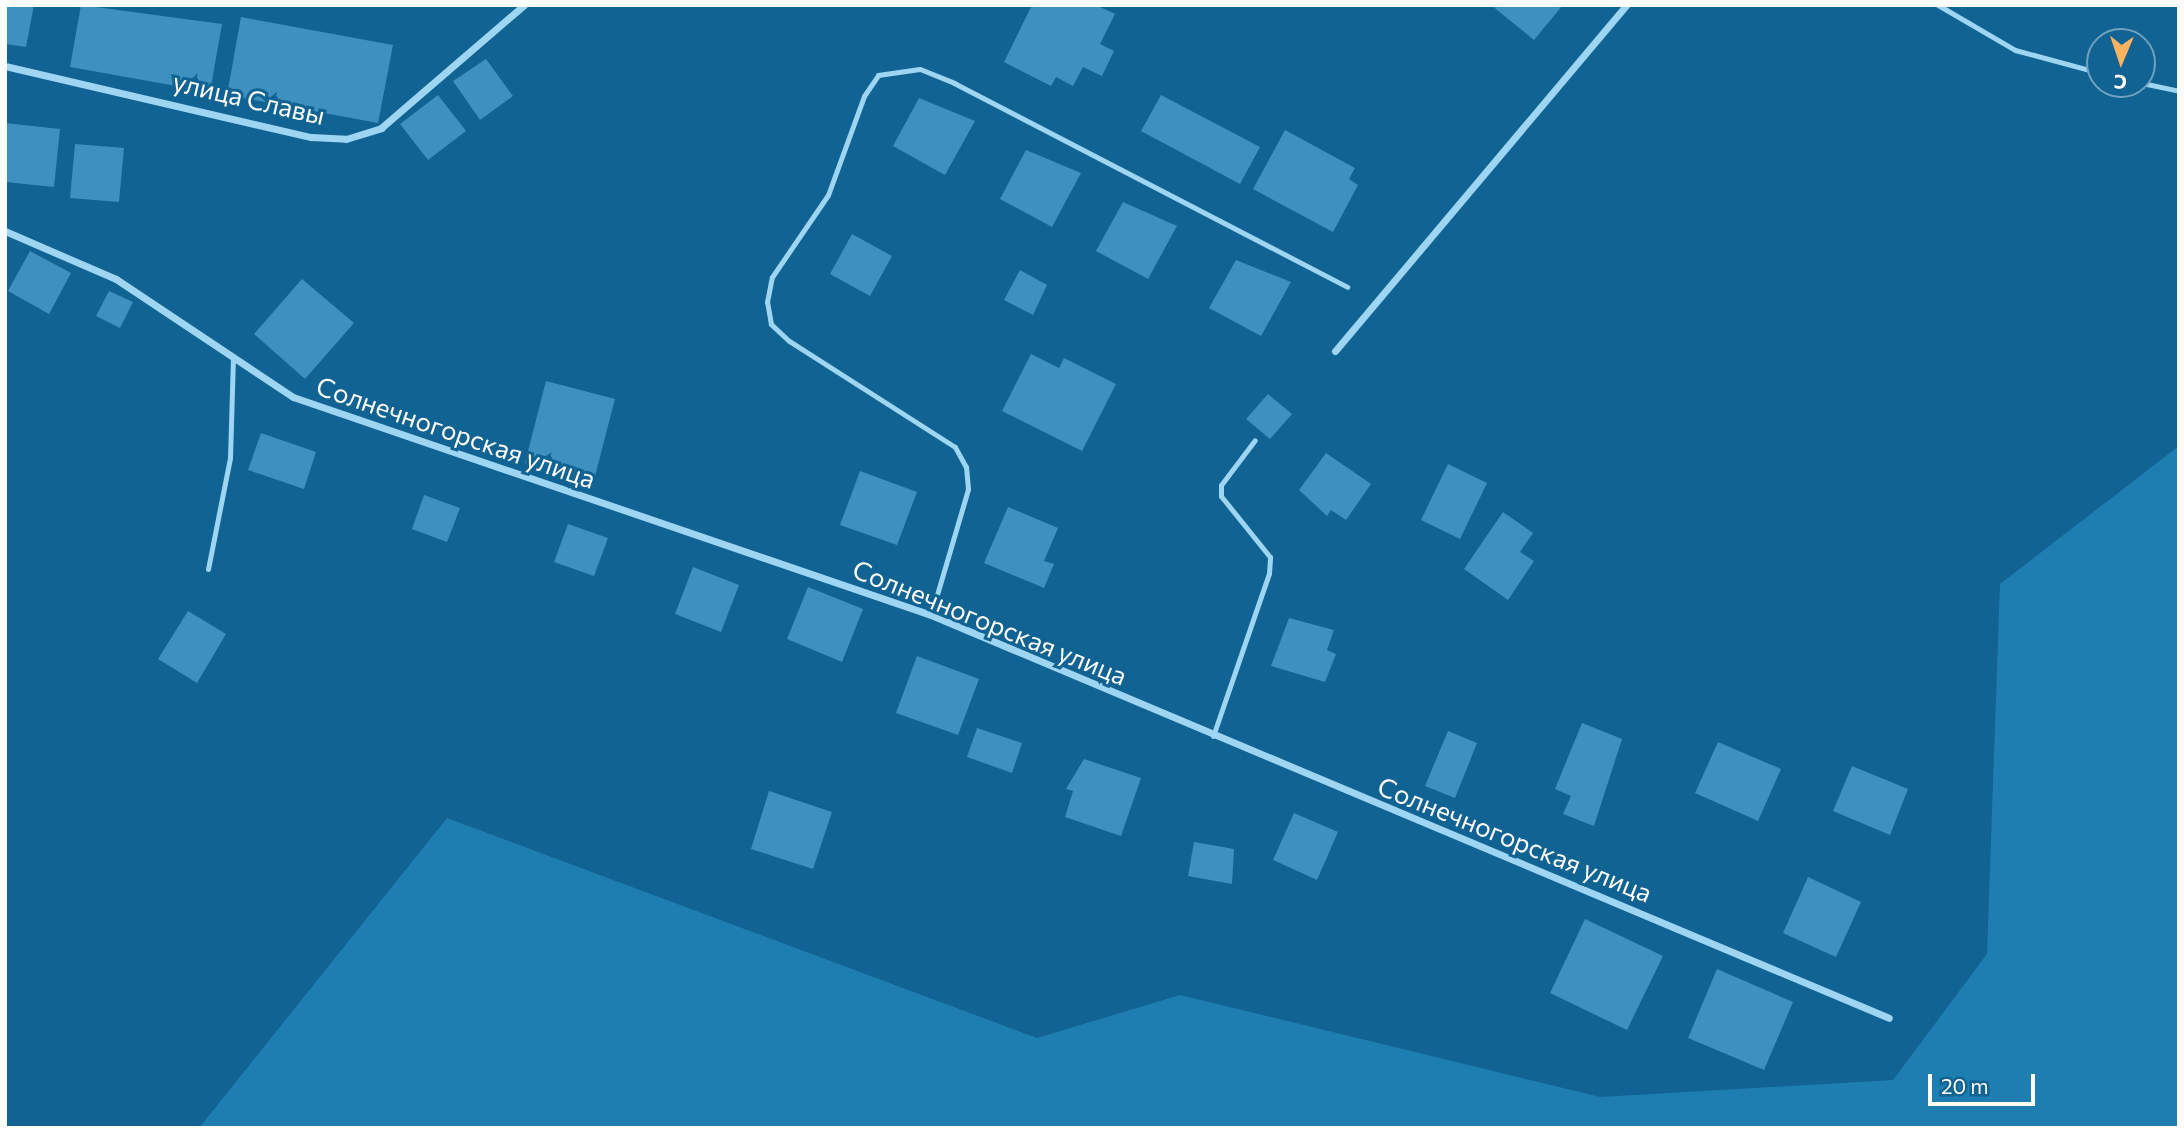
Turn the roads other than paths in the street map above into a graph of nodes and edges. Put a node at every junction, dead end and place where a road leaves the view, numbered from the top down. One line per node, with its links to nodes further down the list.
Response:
1 (524, 5): 4 (street, улица Славы)
2 (1626, 5): 10 (street)
3 (1938, 5): 5 (lane)
4 (5, 66)
5 (2086, 69)
6 (2156, 86): 7 (lane)
7 (2179, 91)
8 (5, 231): 11 (street, Солнечногорская улица)
9 (1347, 287): 14 (lane)
10 (1335, 351)
11 (233, 354): 13 (lane); 14 (street, Солнечногорская улица)
12 (1255, 440): 15 (lane)
13 (208, 569)
14 (931, 615): 15 (street, Солнечногорская улица)
15 (1213, 736): 16 (street, Солнечногорская улица)
16 (1889, 1018)

